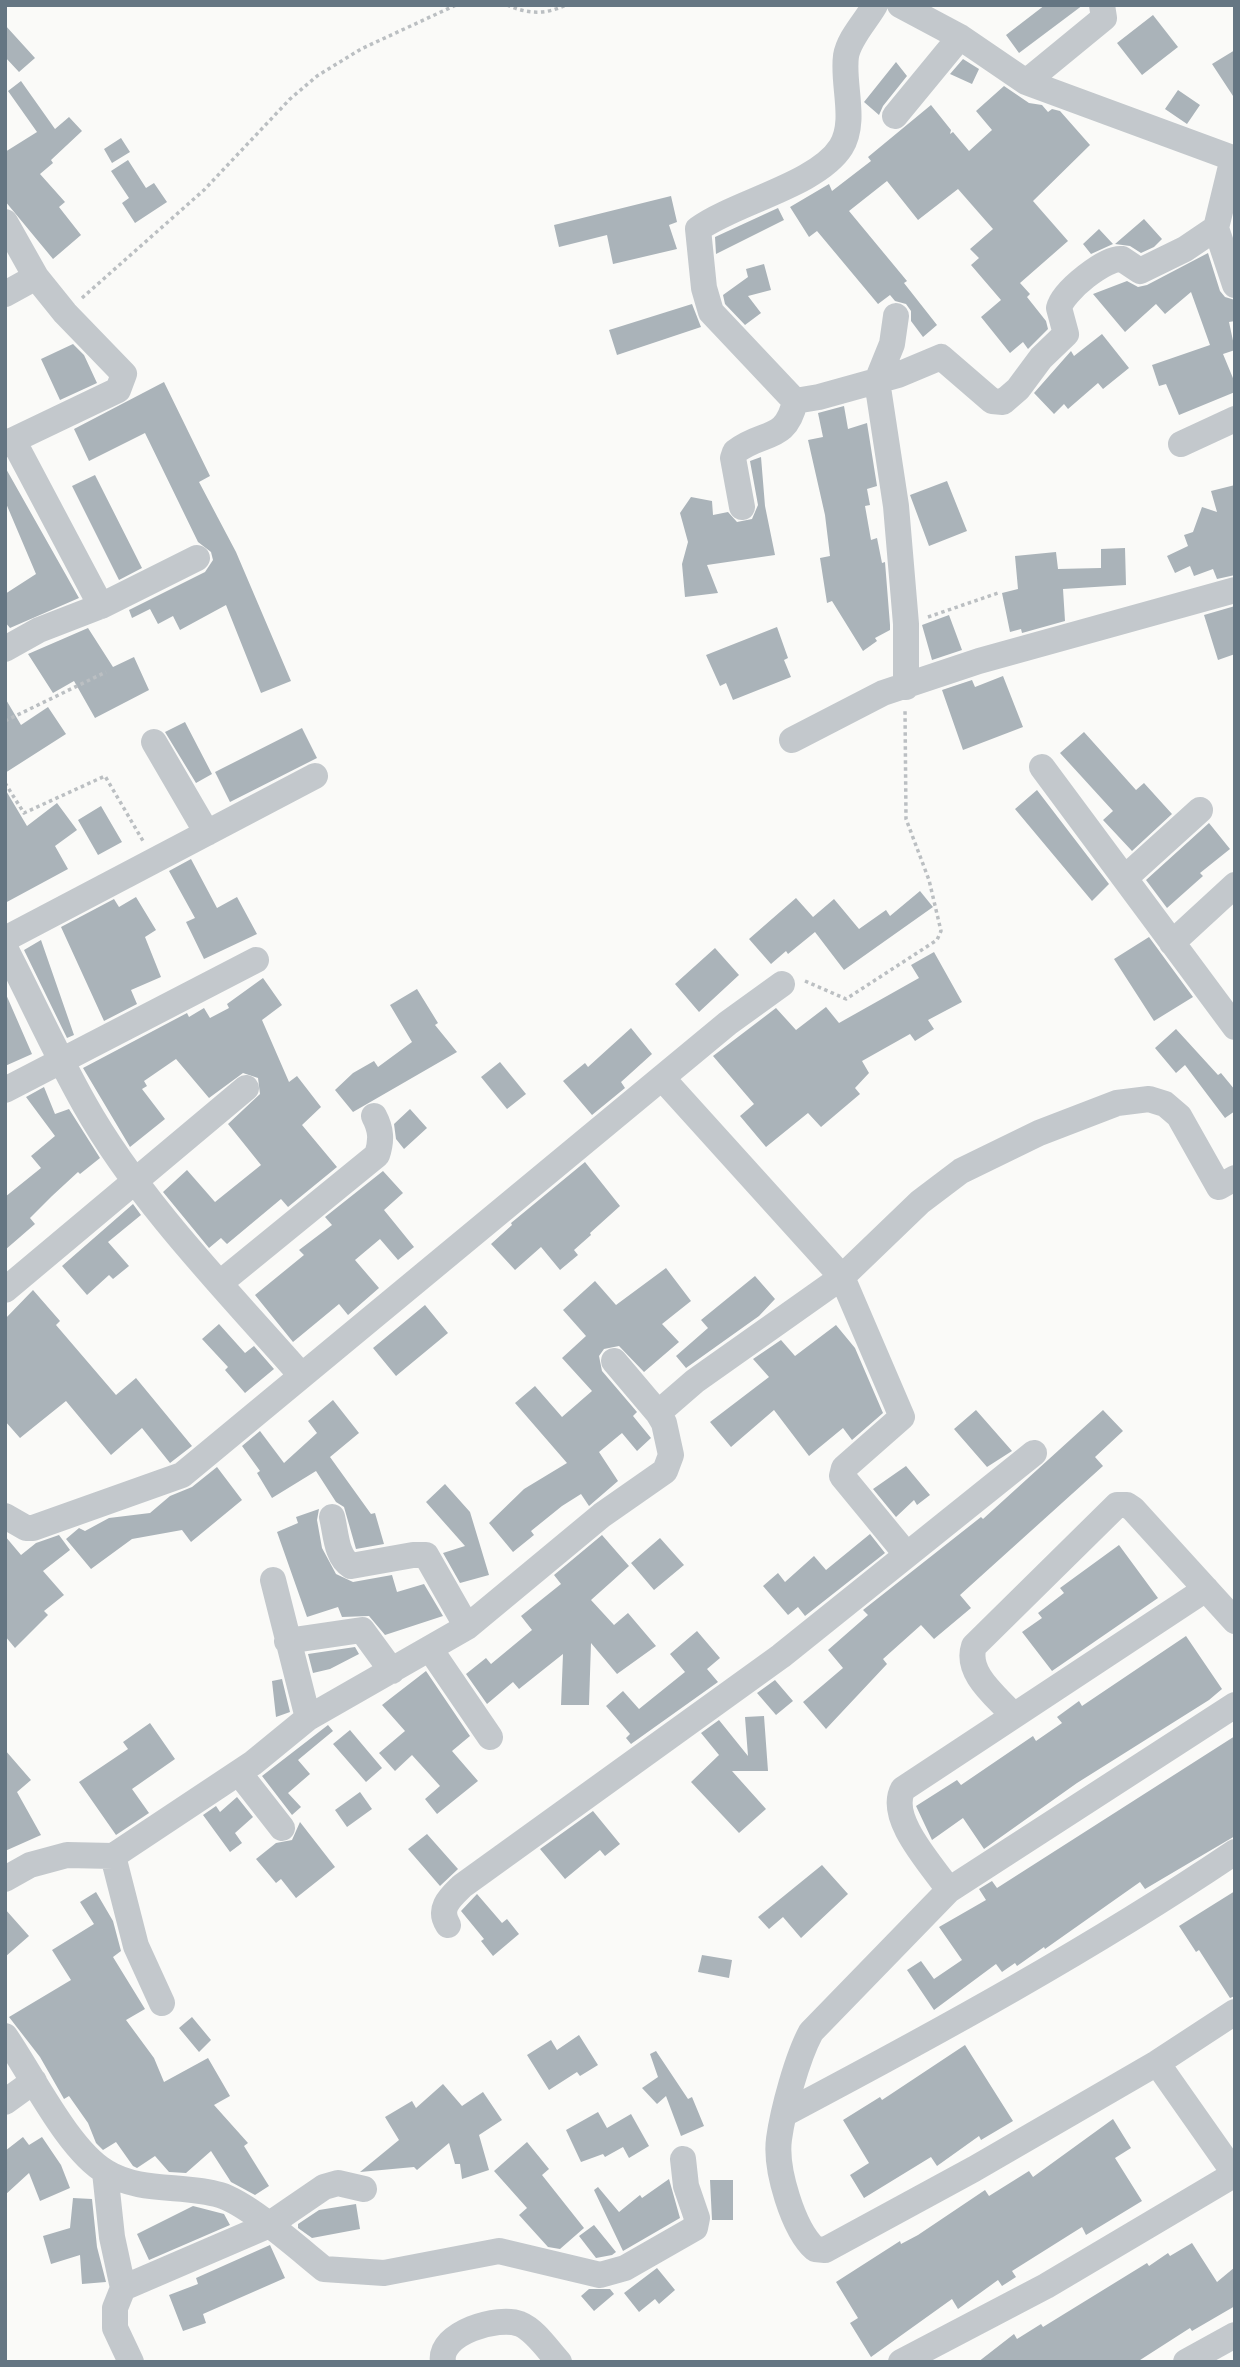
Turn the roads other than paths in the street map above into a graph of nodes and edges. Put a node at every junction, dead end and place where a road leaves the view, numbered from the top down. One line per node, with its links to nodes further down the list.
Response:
1 (875, 5): 15 (street)
2 (900, 5): 4 (street)
3 (1102, 5): 5 (street)
4 (960, 37): 5 (street); 6 (street)
5 (1026, 82): 7 (street)
6 (895, 116)
7 (1234, 158): 9 (street)
8 (5, 222): 10 (street)
9 (1216, 228): 11 (street); 14 (street)
10 (36, 277): 12 (street); 17 (street)
11 (1235, 285)
12 (5, 294)
13 (897, 316): 14 (street)
14 (877, 381): 15 (street); 24 (street)
15 (796, 401): 19 (street)
16 (1235, 419): 18 (street)
17 (9, 442): 22 (street)
18 (1181, 444)
19 (742, 507)
20 (197, 558): 22 (street)
21 (1235, 590): 24 (street)
22 (101, 606): 23 (street)
23 (5, 649)
24 (905, 687): 25 (street)
25 (792, 740)
26 (154, 742): 30 (street)
27 (1042, 766): 31 (street)
28 (314, 776): 30 (street)
29 (1200, 810): 31 (street)
30 (207, 833): 33 (street)
31 (1126, 877): 34 (street)
32 (1235, 885): 34 (street)
33 (5, 939)
34 (1172, 943): 38 (street)
35 (5, 948): 39 (street)
36 (256, 960): 39 (street)
37 (782, 984): 40 (street)
38 (1235, 1027)
39 (62, 1060): 42 (street); 45 (street)
40 (662, 1078): 46 (street); 50 (street)
41 (246, 1087): 45 (street)
42 (5, 1090)
43 (374, 1116): 47 (street)
44 (1235, 1178): 46 (street)
45 (135, 1179): 47 (street); 48 (street)
46 (842, 1277): 51 (street); 55 (street)
47 (220, 1283): 50 (street)
48 (5, 1290)
49 (614, 1361): 51 (street)
50 (301, 1375): 53 (street)
51 (658, 1413): 59 (street)
52 (1034, 1453): 55 (street)
53 (5, 1516)
54 (332, 1517): 59 (street)
55 (907, 1555): 73 (street)
56 (273, 1580): 60 (street)
57 (1206, 1589): 58 (street); 64 (street); 64 (street)
58 (1235, 1621)
59 (467, 1627): 61 (street)
60 (287, 1641): 62 (street); 65 (street)
61 (430, 1650): 62 (street); 66 (street)
62 (392, 1671): 65 (street)
63 (1235, 1705): 72 (street)
64 (1012, 1714): 72 (street)
65 (308, 1718): 67 (street)
66 (490, 1737)
67 (239, 1773): 68 (street); 70 (street)
68 (282, 1828)
69 (1235, 1852): 80 (street)
70 (113, 1856): 71 (street); 74 (street)
71 (5, 1879)
72 (949, 1890): 80 (street)
73 (447, 1925)
74 (162, 2003)
75 (1235, 2012): 77 (street)
76 (5, 2036): 78 (street)
77 (1157, 2063): 80 (street); 83 (street)
78 (34, 2081): 79 (street); 82 (street)
79 (5, 2102)
80 (786, 2113)
81 (683, 2159): 85 (street)
82 (105, 2172): 85 (street); 86 (street)
83 (1235, 2174): 92 (street)
84 (364, 2189): 85 (street)
85 (267, 2226): 86 (street)
86 (123, 2288): 89 (street)
87 (1235, 2335): 88 (street)
88 (1190, 2361)
89 (131, 2362)
90 (443, 2362): 91 (street)
91 (559, 2362)
92 (901, 2362)

